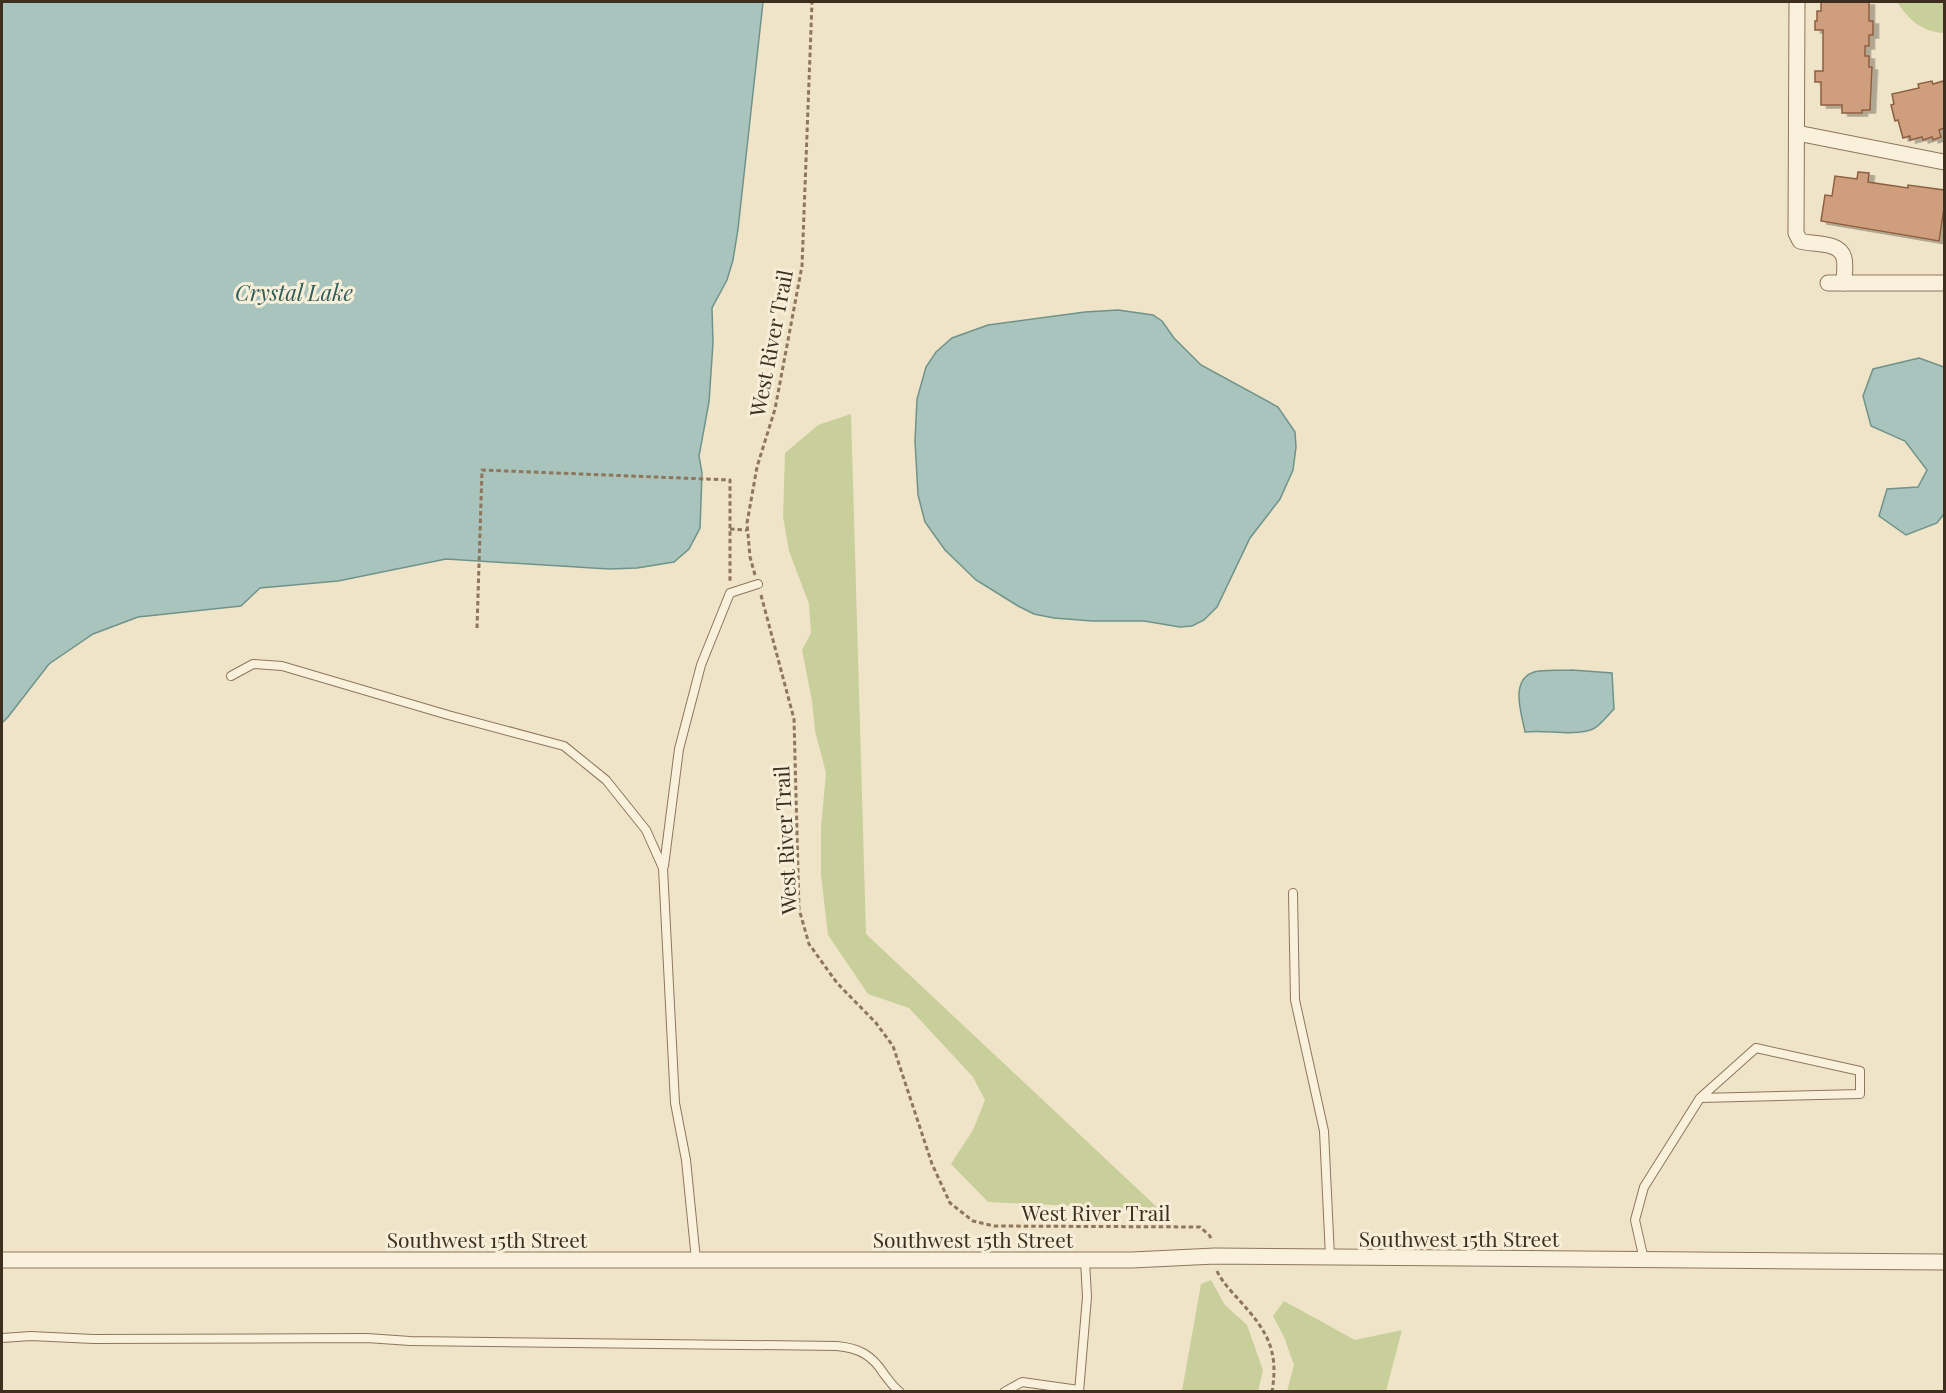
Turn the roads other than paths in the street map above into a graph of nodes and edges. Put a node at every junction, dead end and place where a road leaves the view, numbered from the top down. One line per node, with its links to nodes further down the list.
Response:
1 (1797, 2): 2 (street)
2 (1797, 133): 3 (street); 5 (street)
3 (1944, 162)
4 (1828, 283): 5 (street)
5 (1844, 283): 6 (street)
6 (1944, 283)
7 (758, 584): 9 (lane)
8 (231, 675): 9 (lane)
9 (663, 868): 14 (lane)
10 (1293, 893): 12 (lane)
11 (1700, 1098): 11 (lane); 16 (lane)
12 (1330, 1257): 15 (street, Southwest 15th Street); 16 (street, Southwest 15th Street)
13 (2, 1260): 14 (street, Southwest 15th Street)
14 (696, 1260): 15 (street, Southwest 15th Street)
15 (1085, 1260): 19 (lane)
16 (1644, 1260): 17 (street, Southwest 15th Street)
17 (1944, 1262)
18 (2, 1338): 20 (lane)
19 (1079, 1391): 21 (lane)
20 (900, 1392)
21 (1004, 1392)

